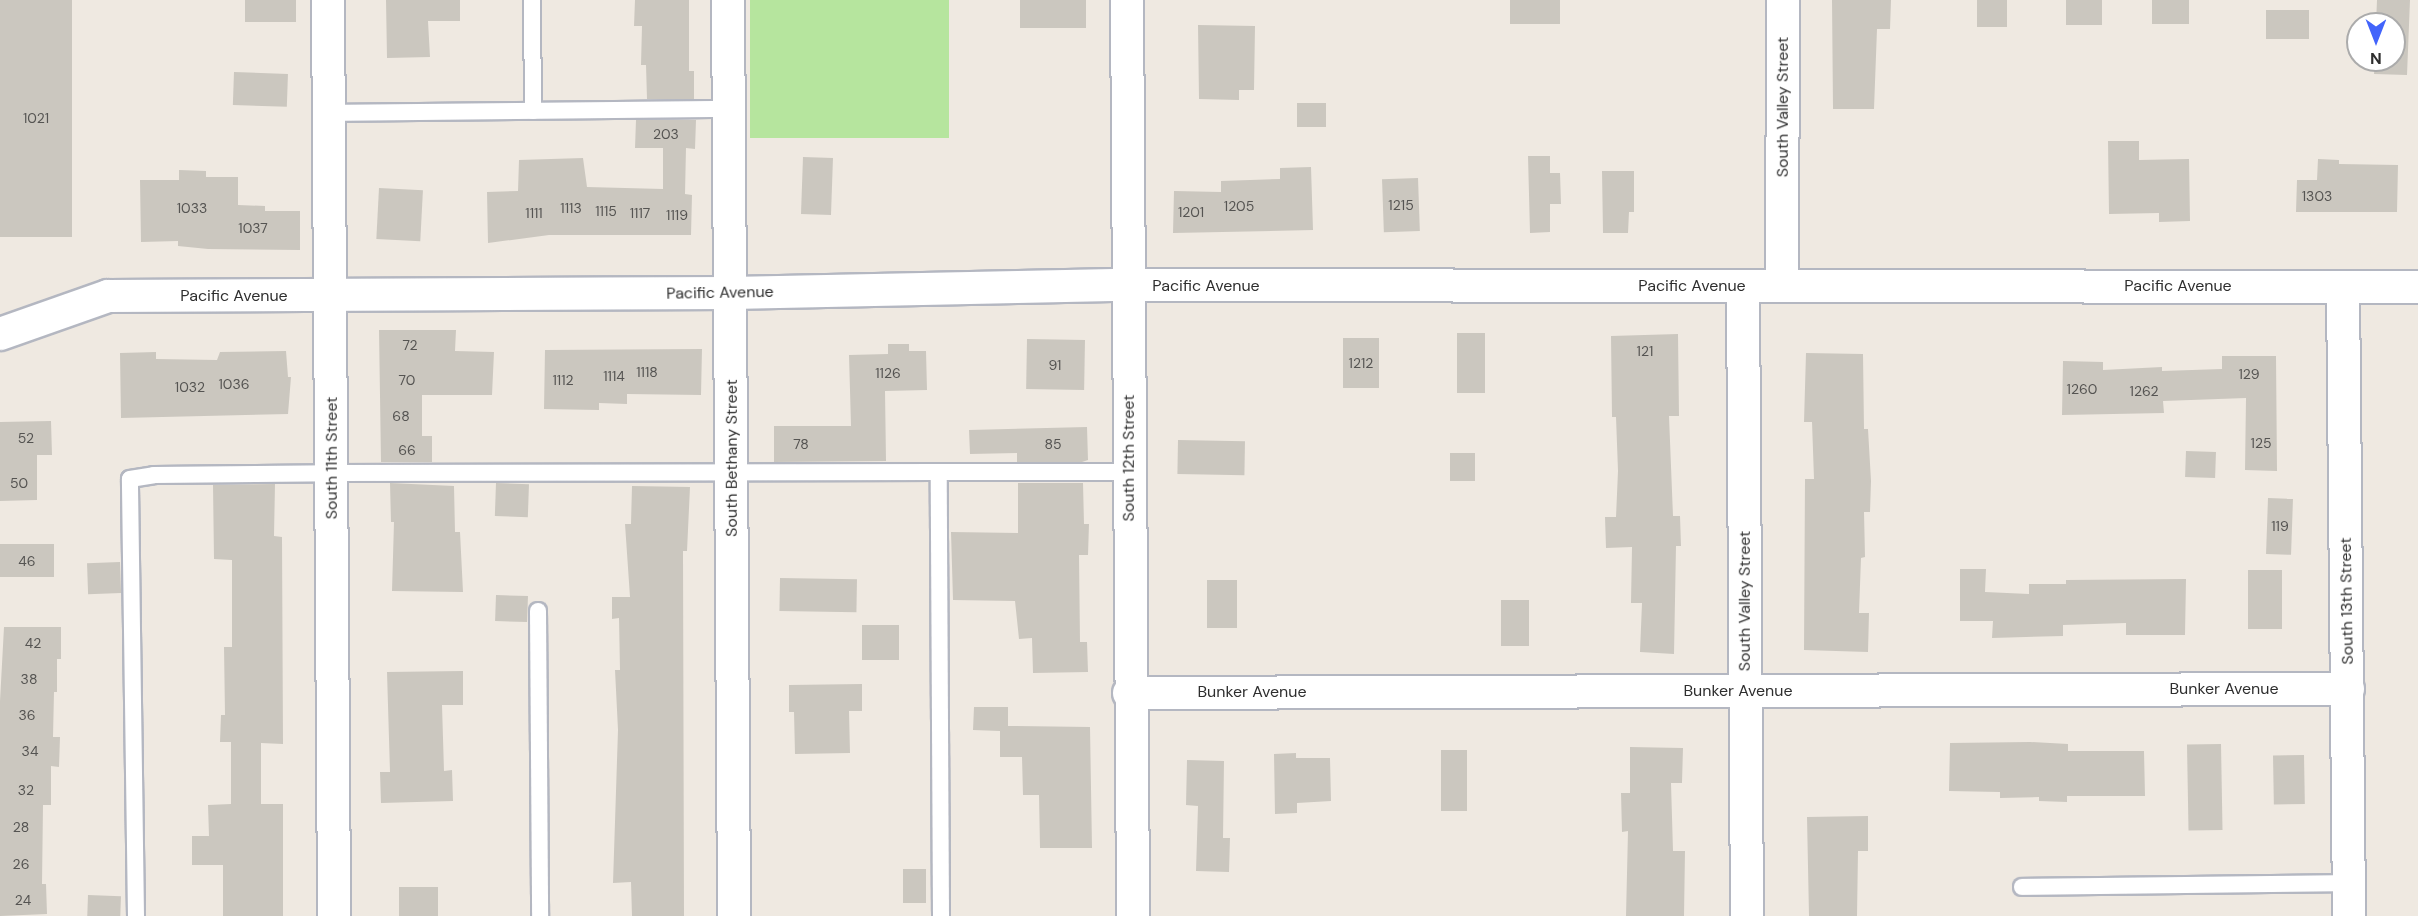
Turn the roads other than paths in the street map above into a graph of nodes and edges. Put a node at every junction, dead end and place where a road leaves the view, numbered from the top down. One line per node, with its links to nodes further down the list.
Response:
1 (328, 0): 8 (street, South 11th Street)
2 (532, 0): 7 (lane)
3 (728, 0): 6 (street, South Bethany Street)
4 (1127, 0): 9 (street, South 12th Street)
5 (1783, 0): 10 (street, South Valley Street)
6 (729, 109): 7 (lane); 14 (street, South Bethany Street)
7 (533, 111): 8 (lane)
8 (329, 113): 15 (street, South 11th Street)
9 (1128, 285): 11 (street, Pacific Avenue); 14 (street, Pacific Avenue); 19 (street, South 12th Street)
10 (1782, 285): 11 (street, Pacific Avenue); 12 (street, Pacific Avenue)
11 (1743, 286): 23 (street, South Valley Street)
12 (2343, 287): 13 (street, Pacific Avenue); 22 (street, South 13th Street)
13 (2418, 287)
14 (731, 293): 15 (street, Pacific Avenue); 17 (street, South Bethany Street)
15 (331, 296): 16 (street, Pacific Avenue); 20 (street, South 11th Street)
16 (0, 334)
17 (732, 472): 18 (lane); 20 (lane); 30 (street, South Bethany Street)
18 (939, 472): 19 (lane); 31 (lane)
19 (1129, 472): 24 (street, South 12th Street)
20 (332, 473): 27 (lane); 28 (street, South 11th Street)
21 (538, 611): 29 (lane)
22 (2348, 688): 23 (street, Bunker Avenue); 25 (street, South 13th Street)
23 (1746, 691): 24 (street, Bunker Avenue); 33 (street, South Valley Street)
24 (1129, 693): 32 (street, South 12th Street)
25 (2349, 883): 26 (lane); 34 (street, South 13th Street)
26 (2022, 887)
27 (136, 916)
28 (334, 916)
29 (540, 916)
30 (734, 916)
31 (941, 916)
32 (1133, 916)
33 (1747, 916)
34 (2349, 916)

